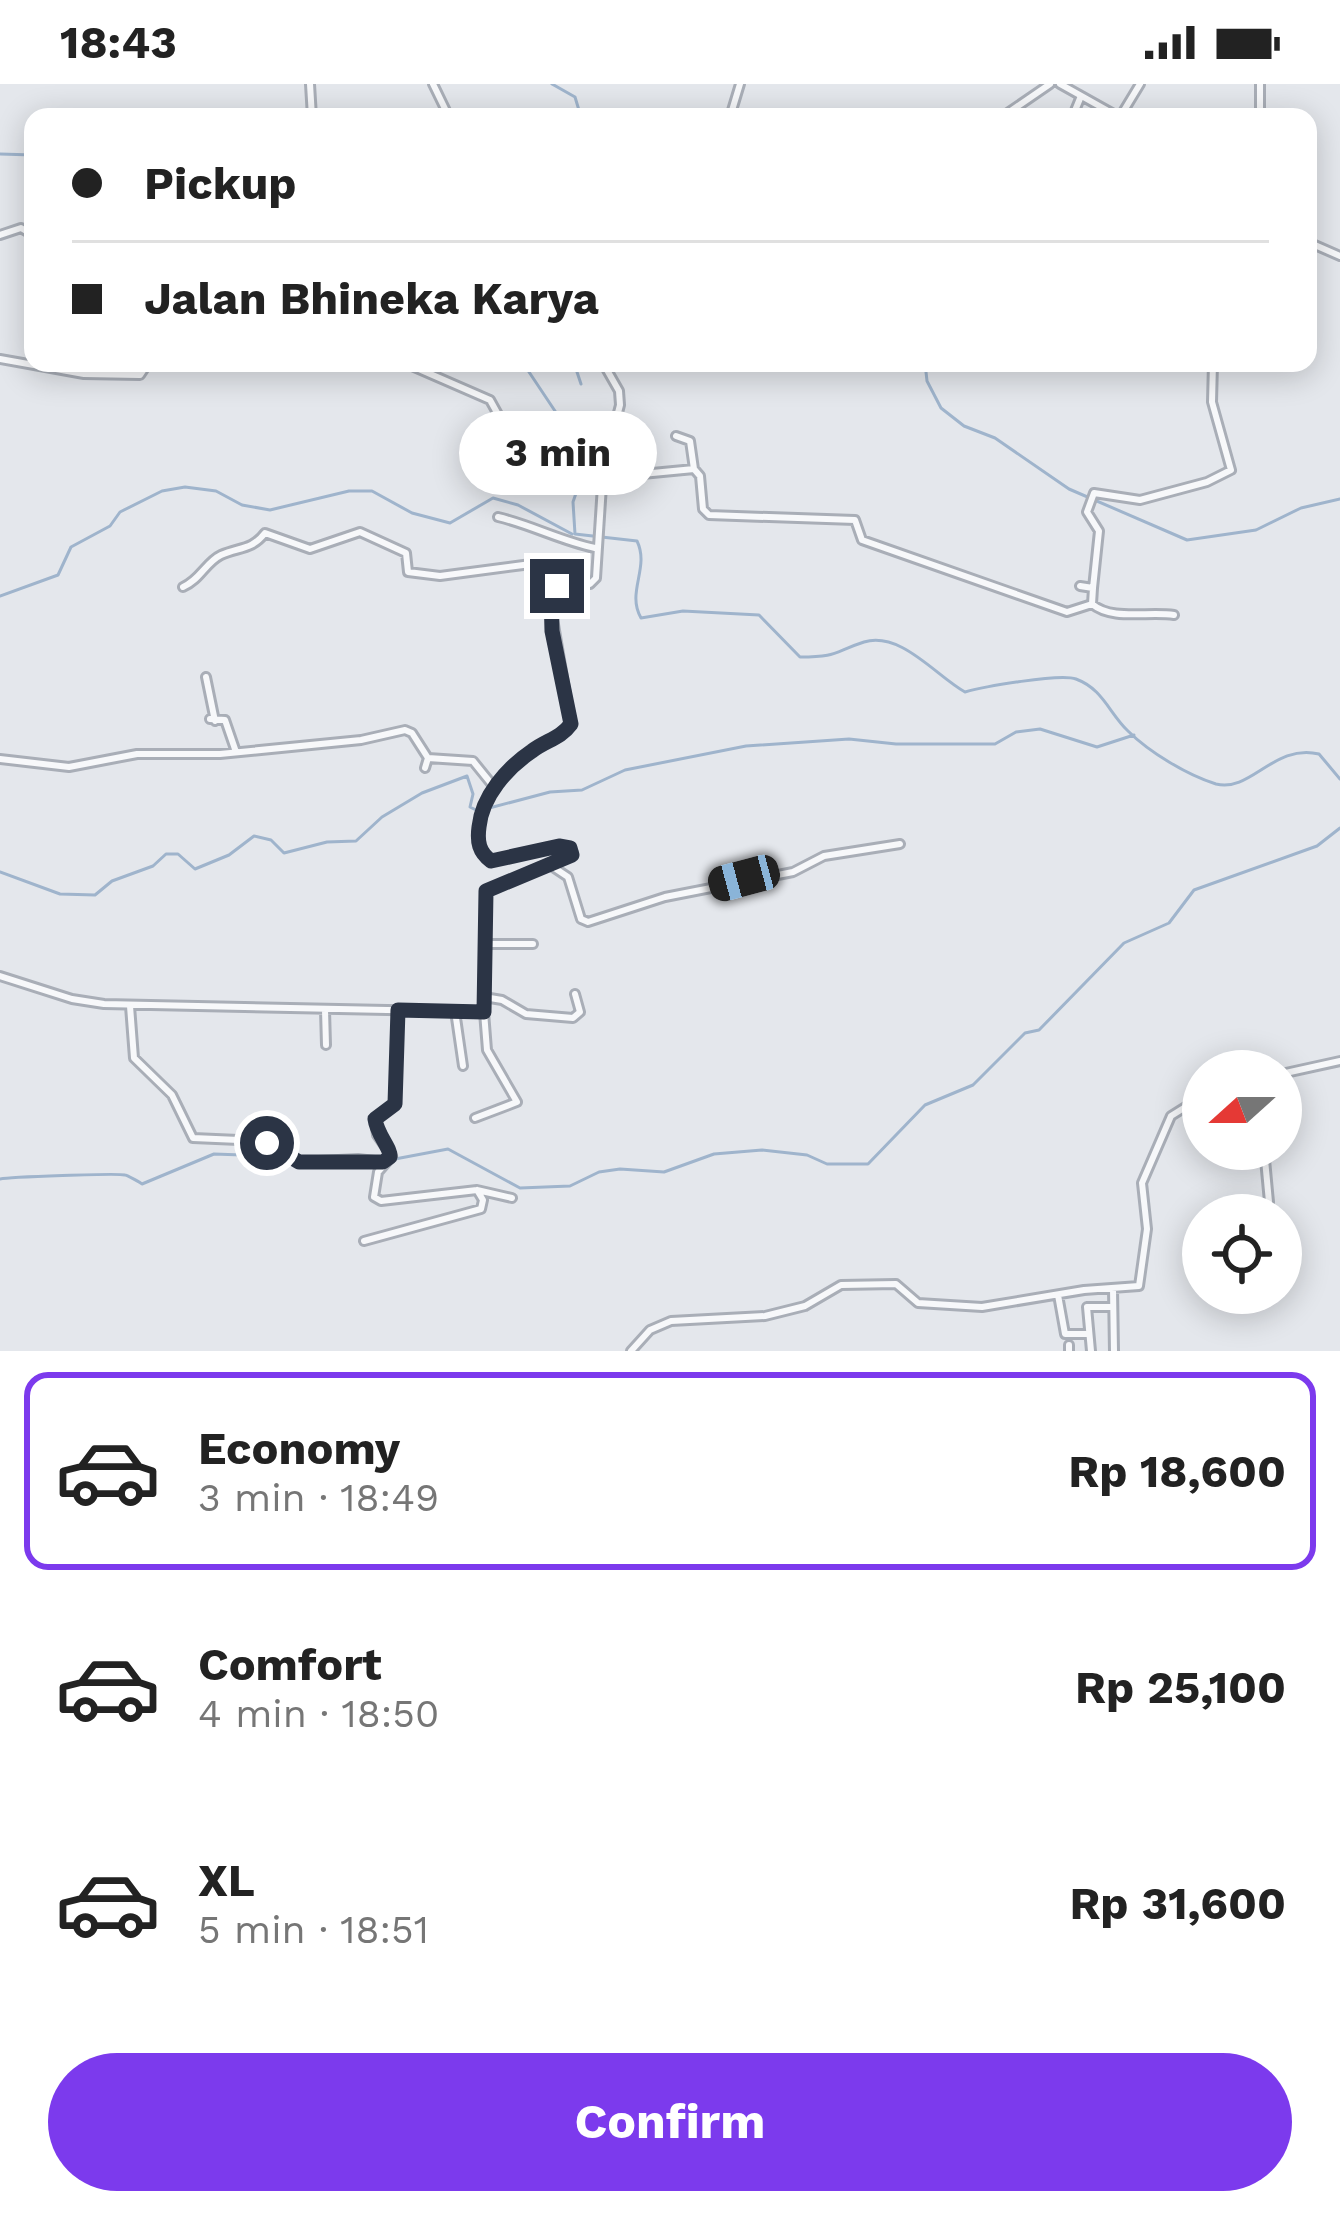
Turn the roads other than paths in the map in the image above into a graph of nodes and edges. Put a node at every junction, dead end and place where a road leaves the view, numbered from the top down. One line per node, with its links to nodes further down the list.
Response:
1 (1050, 84): 4 (street)
2 (1060, 84): 3 (street)
3 (1081, 96): 5 (street); 6 (street)
4 (1016, 108)
5 (1076, 108)
6 (1103, 108)
7 (78, 372): 8 (street)
8 (142, 372)
9 (426, 372): 13 (street)
10 (608, 372): 13 (street)
11 (1213, 372): 21 (street)
12 (676, 436): 14 (street)
13 (608, 446): 17 (street)
14 (694, 469): 15 (street); 22 (street)
15 (642, 474)
16 (498, 517): 17 (street)
17 (596, 548): 20 (street)
18 (1080, 586): 21 (street)
19 (183, 587): 20 (street)
20 (553, 588): 27 (street)
21 (1094, 588): 22 (street)
22 (1092, 604): 23 (street)
23 (1174, 615)
24 (206, 677): 25 (street)
25 (236, 752): 26 (street); 27 (street)
26 (0, 759)
27 (494, 787): 29 (street)
28 (900, 844): 29 (street)
29 (549, 865): 30 (street)
30 (484, 944): 31 (street); 34 (street)
31 (532, 944)
32 (0, 976): 35 (street)
33 (575, 994): 34 (street)
34 (483, 998): 39 (street)
35 (130, 1005): 36 (street); 46 (street)
36 (325, 1010): 37 (street); 40 (street)
37 (398, 1010): 38 (street); 46 (street)
38 (455, 1011): 39 (street); 42 (street)
39 (484, 1012): 45 (street)
40 (326, 1045)
41 (1340, 1061): 43 (street)
42 (463, 1066)
43 (1302, 1069)
44 (1182, 1109): 50 (street)
45 (476, 1118)
46 (383, 1162): 47 (street)
47 (477, 1190): 48 (street); 49 (street)
48 (512, 1198)
49 (364, 1241)
50 (1112, 1288): 51 (street); 52 (street)
51 (1058, 1295): 53 (street); 54 (street)
52 (1113, 1306): 53 (street); 56 (street)
53 (1089, 1334): 55 (street)
54 (631, 1351)
55 (1091, 1351)
56 (1114, 1351)

